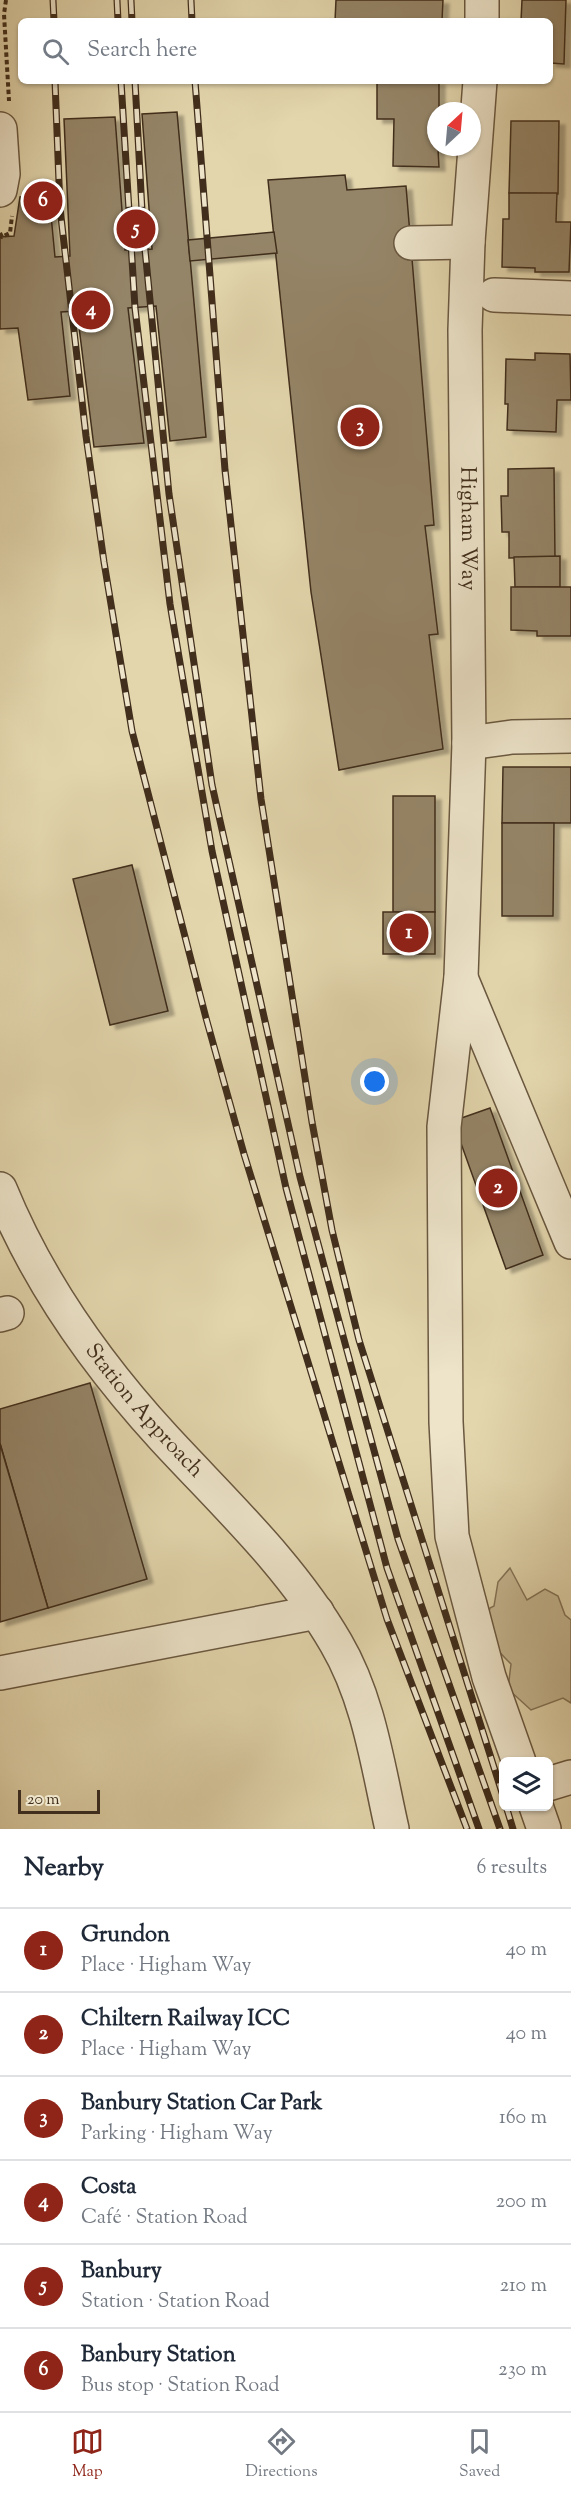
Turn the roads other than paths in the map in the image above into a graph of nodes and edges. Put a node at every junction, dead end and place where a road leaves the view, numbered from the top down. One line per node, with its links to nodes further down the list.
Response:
1 (482, 0): 2 (street)
2 (482, 18)
3 (480, 84): 6 (street, Higham Way)
4 (0, 129): 5 (street)
5 (0, 190)
6 (468, 242): 7 (street); 11 (street, Higham Way)
7 (411, 243)
8 (494, 295): 9 (street)
9 (571, 298)
10 (571, 736): 11 (street)
11 (469, 743): 12 (street, Higham Way)
12 (461, 977): 14 (street); 17 (street, Higham Way)
13 (0, 1189): 15 (street, Station Approach)
14 (571, 1242)
15 (317, 1612): 16 (street); 21 (street, Station Approach)
16 (0, 1673)
17 (518, 1757)
18 (571, 1777): 19 (street)
19 (553, 1783)
20 (538, 1811): 22 (street)
21 (392, 1829)
22 (544, 1829)

